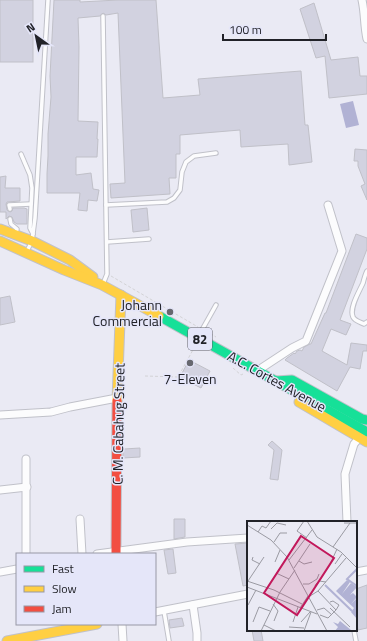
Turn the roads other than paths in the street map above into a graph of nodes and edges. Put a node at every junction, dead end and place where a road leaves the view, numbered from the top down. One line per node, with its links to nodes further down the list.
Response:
1 (48, 0): 14 (lane)
2 (362, 0): 4 (street)
3 (103, 16): 8 (lane)
4 (367, 39)
5 (216, 153): 8 (lane)
6 (20, 154): 7 (lane)
7 (31, 204): 10 (lane); 14 (lane)
8 (106, 205): 17 (lane)
9 (328, 205): 28 (street)
10 (10, 208)
11 (10, 219): 13 (lane)
12 (0, 229): 13 (main road, A.C. Cortes Avenue / 82)
13 (15, 234): 14 (main road, A.C. Cortes Avenue / 82)
14 (32, 237): 18 (lane); 21 (main road, A.C. Cortes Avenue / 82)
15 (149, 239): 17 (lane)
16 (0, 241): 18 (main road, A.C. Cortes Avenue / 82)
17 (107, 242): 21 (lane)
18 (26, 252): 21 (main road, A.C. Cortes Avenue / 82)
19 (367, 271): 20 (lane)
20 (363, 282): 22 (lane); 26 (lane)
21 (102, 285): 23 (main road, A.C. Cortes Avenue / 82)
22 (367, 286)
23 (121, 295): 25 (main road, A.C. Cortes Avenue / 82); 30 (main road, C. M. Cabahug Street)
24 (216, 305): 27 (lane)
25 (144, 307): 27 (main road, A.C. Cortes Avenue / 82); 33 (main road)
26 (367, 322)
27 (198, 338): 28 (main road, A.C. Cortes Avenue / 82)
28 (257, 371): 29 (main road, A.C. Cortes Avenue / 82)
29 (276, 381): 32 (main road); 33 (main road, A.C. Cortes Avenue / 82)
30 (117, 398): 31 (street); 40 (main road, C. M. Cabahug Street)
31 (0, 415)
32 (367, 420)
33 (365, 437): 38 (street)
34 (26, 459): 35 (street)
35 (27, 487): 36 (street); 41 (street)
36 (0, 490)
37 (80, 519): 42 (street)
38 (347, 521)
39 (247, 538): 40 (street)
40 (116, 552)
41 (26, 553)
42 (82, 553)
43 (16, 569): 45 (street)
44 (367, 570): 46 (street)
45 (0, 572)
46 (357, 572)
47 (247, 594): 48 (street)
48 (193, 605): 49 (street); 57 (street)
49 (164, 611): 50 (street); 56 (lane)
50 (156, 612)
51 (122, 625): 55 (street)
52 (78, 626): 54 (main road)
53 (354, 631): 58 (lane)
54 (7, 641)
55 (123, 641)
56 (169, 641)
57 (197, 641)
58 (356, 641)

